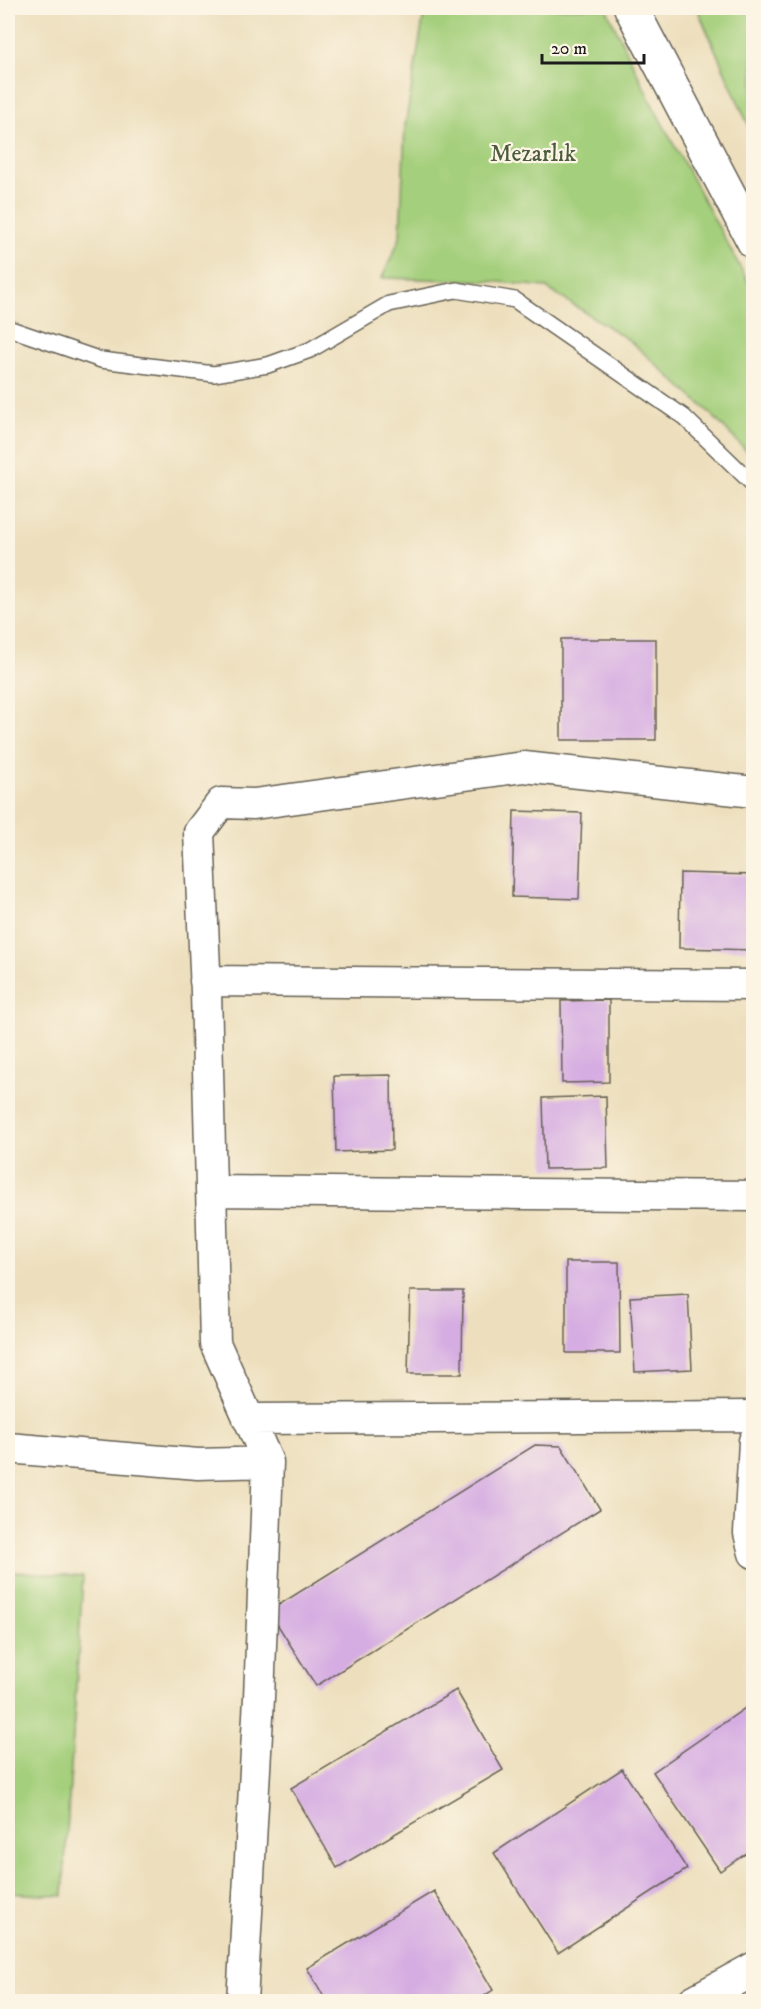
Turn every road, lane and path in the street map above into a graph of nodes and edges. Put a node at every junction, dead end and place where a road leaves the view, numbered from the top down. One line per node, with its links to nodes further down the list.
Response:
1 (631, 8): 2 (street)
2 (753, 242)
3 (8, 328): 4 (lane)
4 (753, 485)
5 (753, 792): 6 (street)
6 (206, 981): 7 (street); 8 (street)
7 (753, 984)
8 (211, 1191): 9 (street); 11 (street)
9 (753, 1196)
10 (753, 1416): 11 (street)
11 (248, 1419): 14 (street)
12 (753, 1441): 15 (street)
13 (8, 1448): 14 (street)
14 (268, 1462): 17 (street)
15 (753, 1553)
16 (753, 1969): 18 (street)
17 (242, 2001)
18 (694, 2001)

